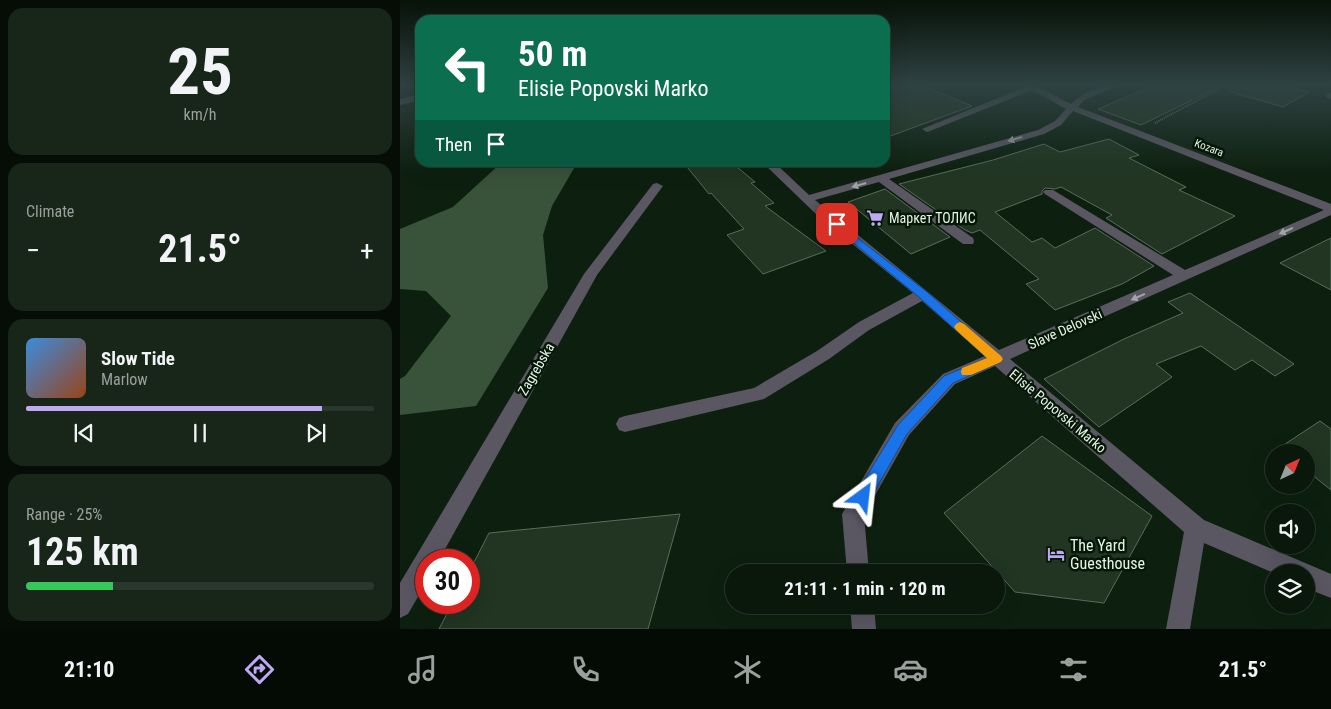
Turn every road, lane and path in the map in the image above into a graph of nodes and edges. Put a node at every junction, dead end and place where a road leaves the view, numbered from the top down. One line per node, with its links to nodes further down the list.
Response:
1 (961, 114): 6 (street)
2 (1064, 114): 8 (street, one-way to 8)
3 (1089, 114): 12 (street, Kozara)
4 (1170, 114): 5 (path)
5 (1154, 123)
6 (926, 129)
7 (772, 167): 11 (street, Elisie Popovski Marko)
8 (881, 178): 11 (street, one-way to 11); 13 (street)
9 (657, 186): 19 (street, Zagrebska)
10 (1049, 192): 14 (street)
11 (807, 200): 15 (street, Elisie Popovski Marko)
12 (1331, 210): 14 (street, Slave Delovski, one-way to 14)
13 (968, 241)
14 (1185, 276): 16 (street, Slave Delovski, one-way to 16)
15 (923, 294): 16 (street, Elisie Popovski Marko); 17 (street)
16 (997, 359): 18 (street, Elisie Popovski Marko); 20 (street, Slave Delovski)
17 (625, 424)
18 (1196, 528): 21 (street, Elisie Popovski Marko); 28 (street)
19 (432, 549)
20 (857, 564)
21 (1280, 564)
22 (415, 579): 25 (street, Zagrebska)
23 (1315, 580): 24 (street)
24 (1331, 586)
25 (400, 606)
26 (863, 614): 27 (street)
27 (864, 629)
28 (1178, 629)

